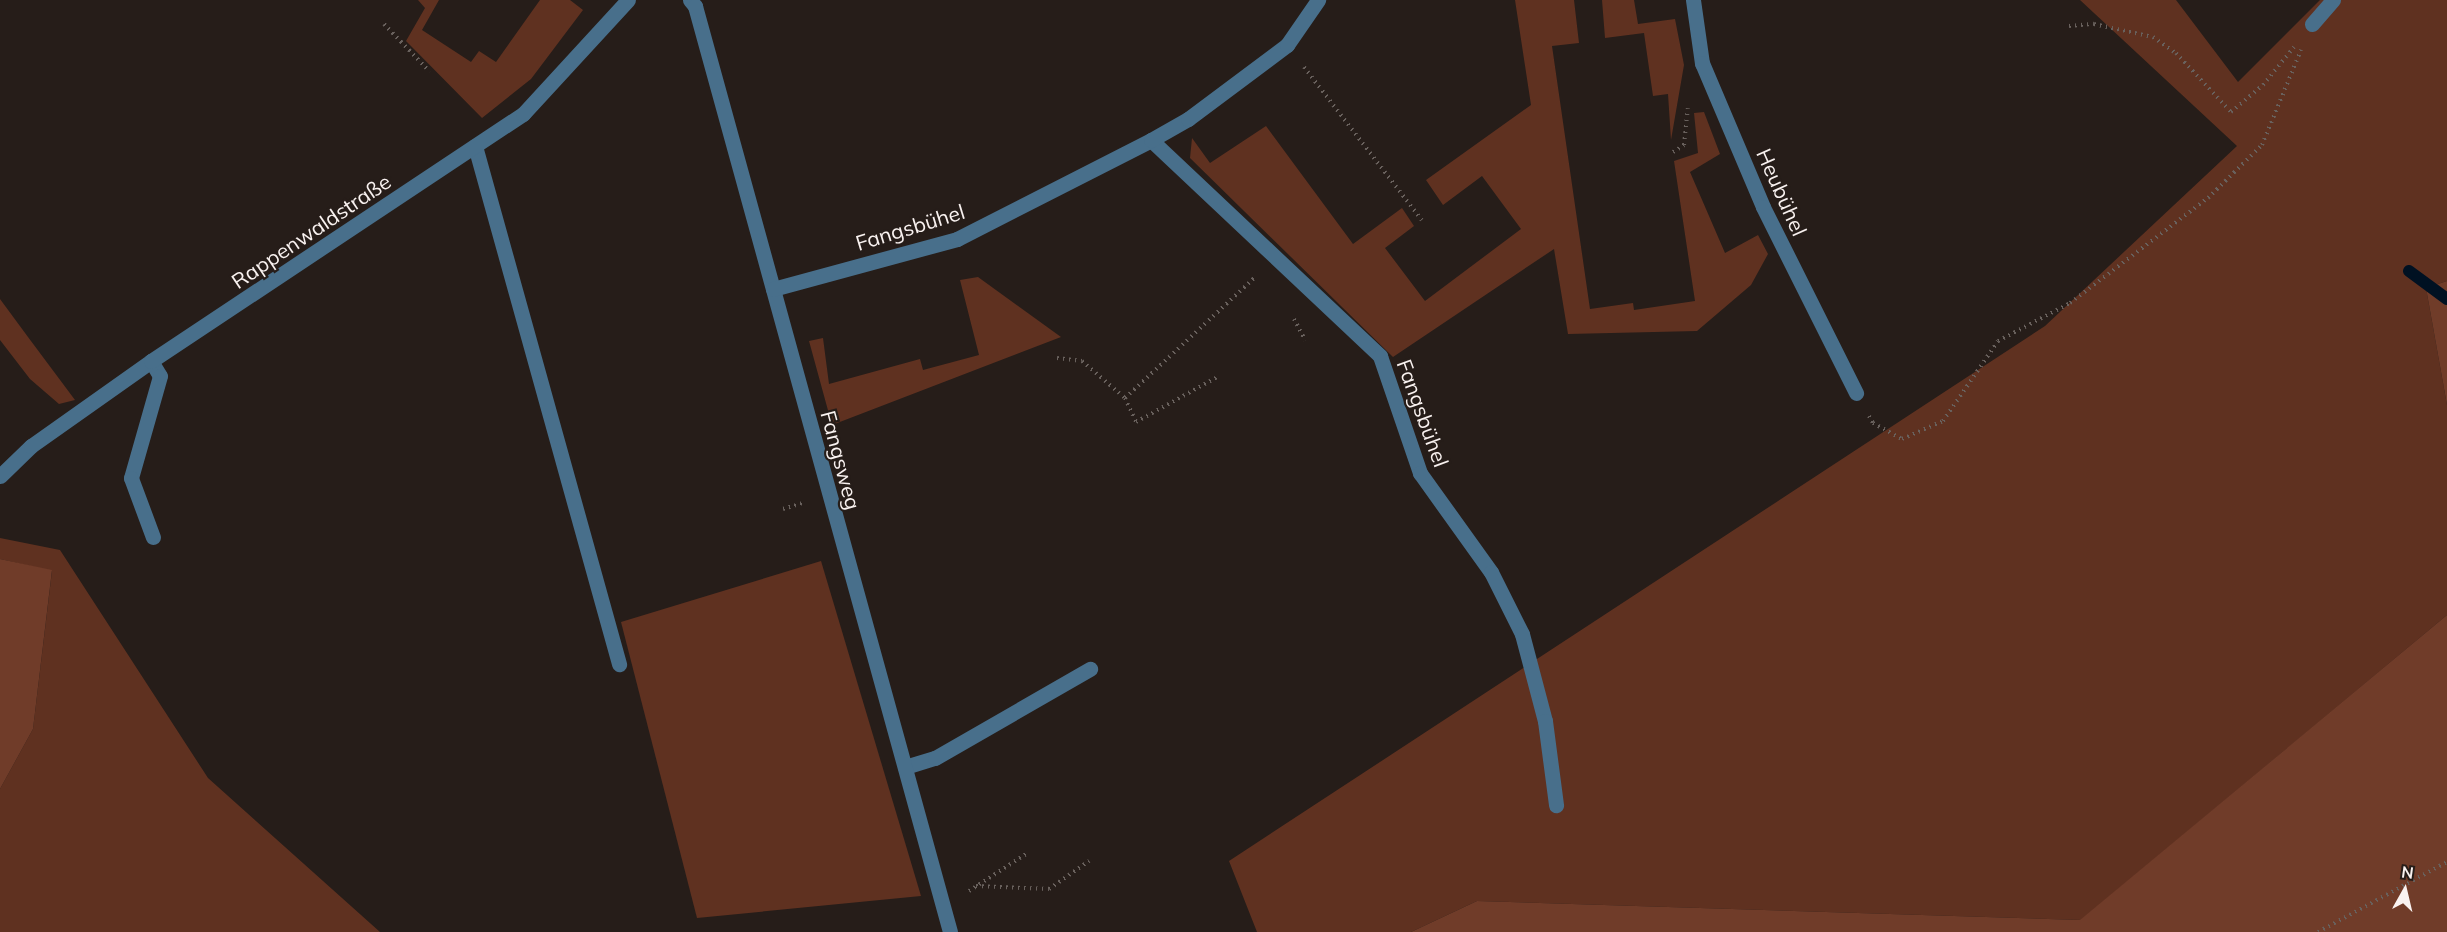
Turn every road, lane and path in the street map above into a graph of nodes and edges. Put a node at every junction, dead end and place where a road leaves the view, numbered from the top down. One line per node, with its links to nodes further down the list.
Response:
1 (628, 0): 12 (street, Rappenwaldstraße)
2 (690, 0): 15 (street, Fangsweg)
3 (1318, 0): 9 (street, Fangsbühel)
4 (1692, 0): 19 (street, Heubühel)
5 (2334, 0): 7 (street)
6 (384, 24): 10 (path)
7 (2312, 24): 8 (path); 19 (path)
8 (2069, 26)
9 (1287, 45): 11 (street, Fangsbühel); 13 (path)
10 (430, 72)
11 (1151, 140): 15 (street, Fangsbühel); 26 (street, Fangsbühel)
12 (475, 146): 17 (street, Rappenwaldstraße); 23 (street)
13 (1422, 220)
14 (1257, 275): 20 (path)
15 (773, 288): 25 (street, Fangsweg)
16 (1058, 358): 20 (path)
17 (152, 360): 21 (street, Rappenwaldstraße); 22 (street)
18 (1219, 376): 20 (path)
19 (1856, 393)
20 (1125, 398)
21 (0, 476)
22 (153, 537)
23 (619, 664)
24 (1090, 669): 25 (street)
25 (905, 767): 31 (street, Fangsweg)
26 (1556, 805)
27 (1026, 854): 30 (path)
28 (1089, 861): 30 (path)
29 (2447, 862): 33 (path)
30 (976, 886): 31 (path)
31 (943, 908): 32 (street, Fangsweg)
32 (950, 932)
33 (2318, 932)

